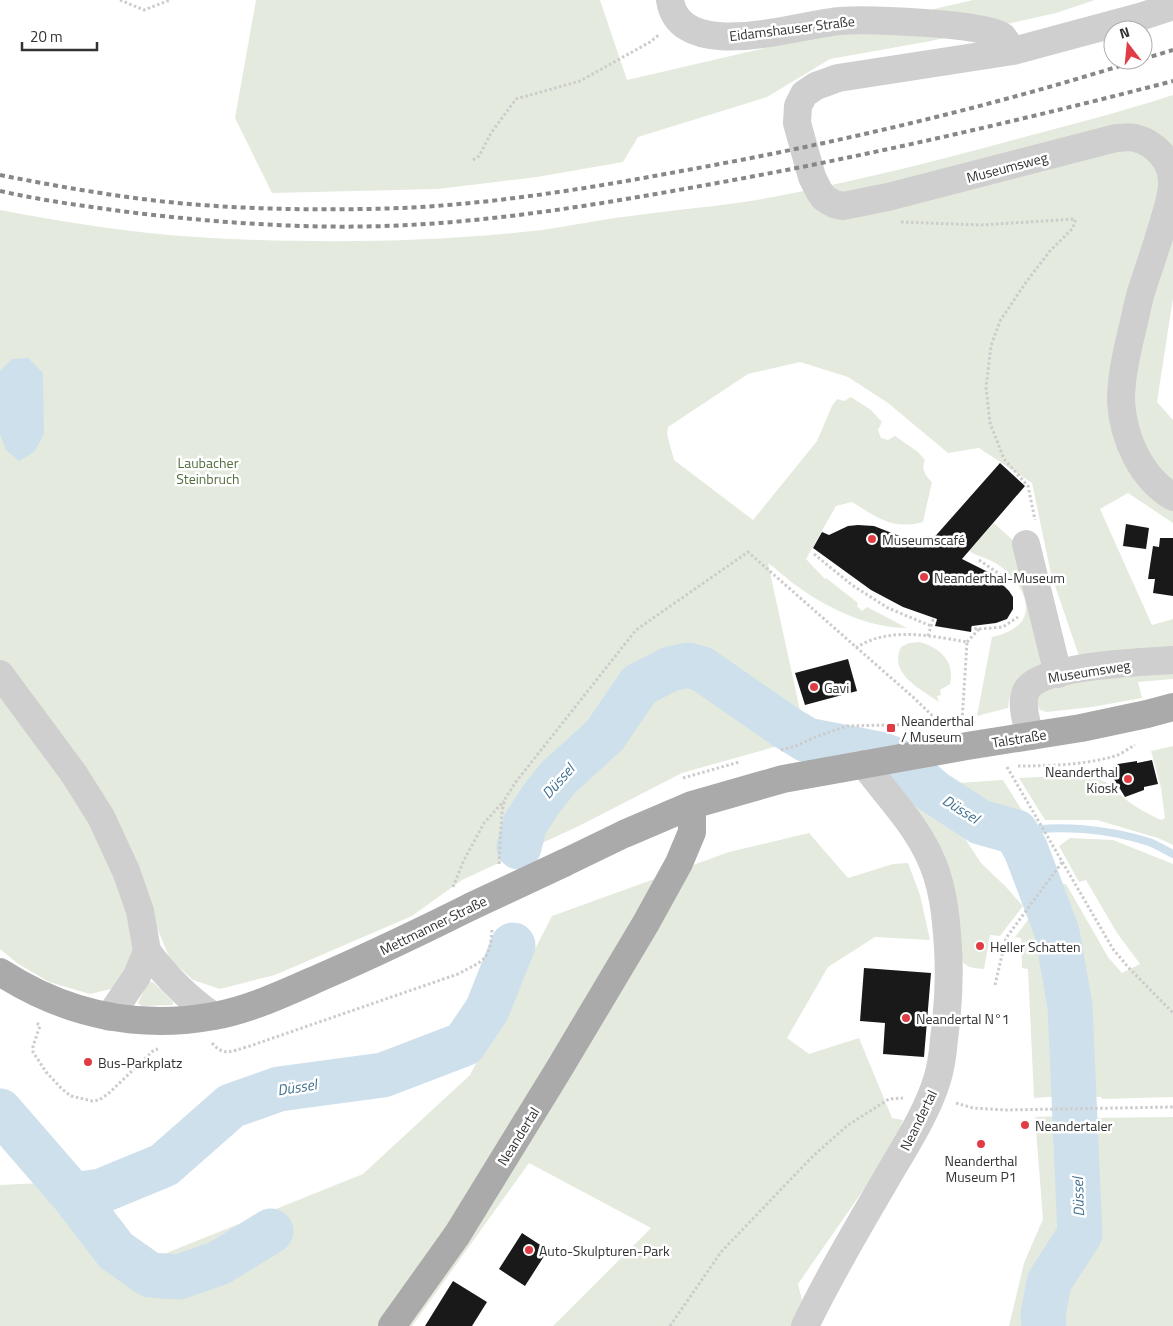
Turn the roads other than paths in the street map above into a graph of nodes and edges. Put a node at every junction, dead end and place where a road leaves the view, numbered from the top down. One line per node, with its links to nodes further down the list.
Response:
1 (1173, 6): 3 (lane)
2 (674, 10): 3 (lane, Eidamshauser Straße)
3 (1013, 51): 4 (lane, Museumsweg)
4 (1171, 202): 5 (lane, Museumsweg)
5 (1173, 497)
6 (1030, 532): 9 (lane)
7 (1173, 660): 9 (lane, Museumsweg)
8 (0, 674): 14 (lane)
9 (1058, 674): 11 (lane, Museumsweg)
10 (1173, 707): 11 (main road, Talstraße)
11 (1030, 736): 12 (main road, Talstraße)
12 (869, 763): 13 (main road, Mettmanner Straße); 19 (lane, Neandertal)
13 (692, 805): 17 (main road, Mettmanner Straße, bridge); 18 (main road, Neandertal)
14 (147, 951): 16 (lane); 17 (lane)
15 (0, 972): 16 (main road, Mettmanner Straße)
16 (109, 1017): 17 (main road, Mettmanner Straße)
17 (211, 1028)
18 (392, 1326)
19 (805, 1326)

